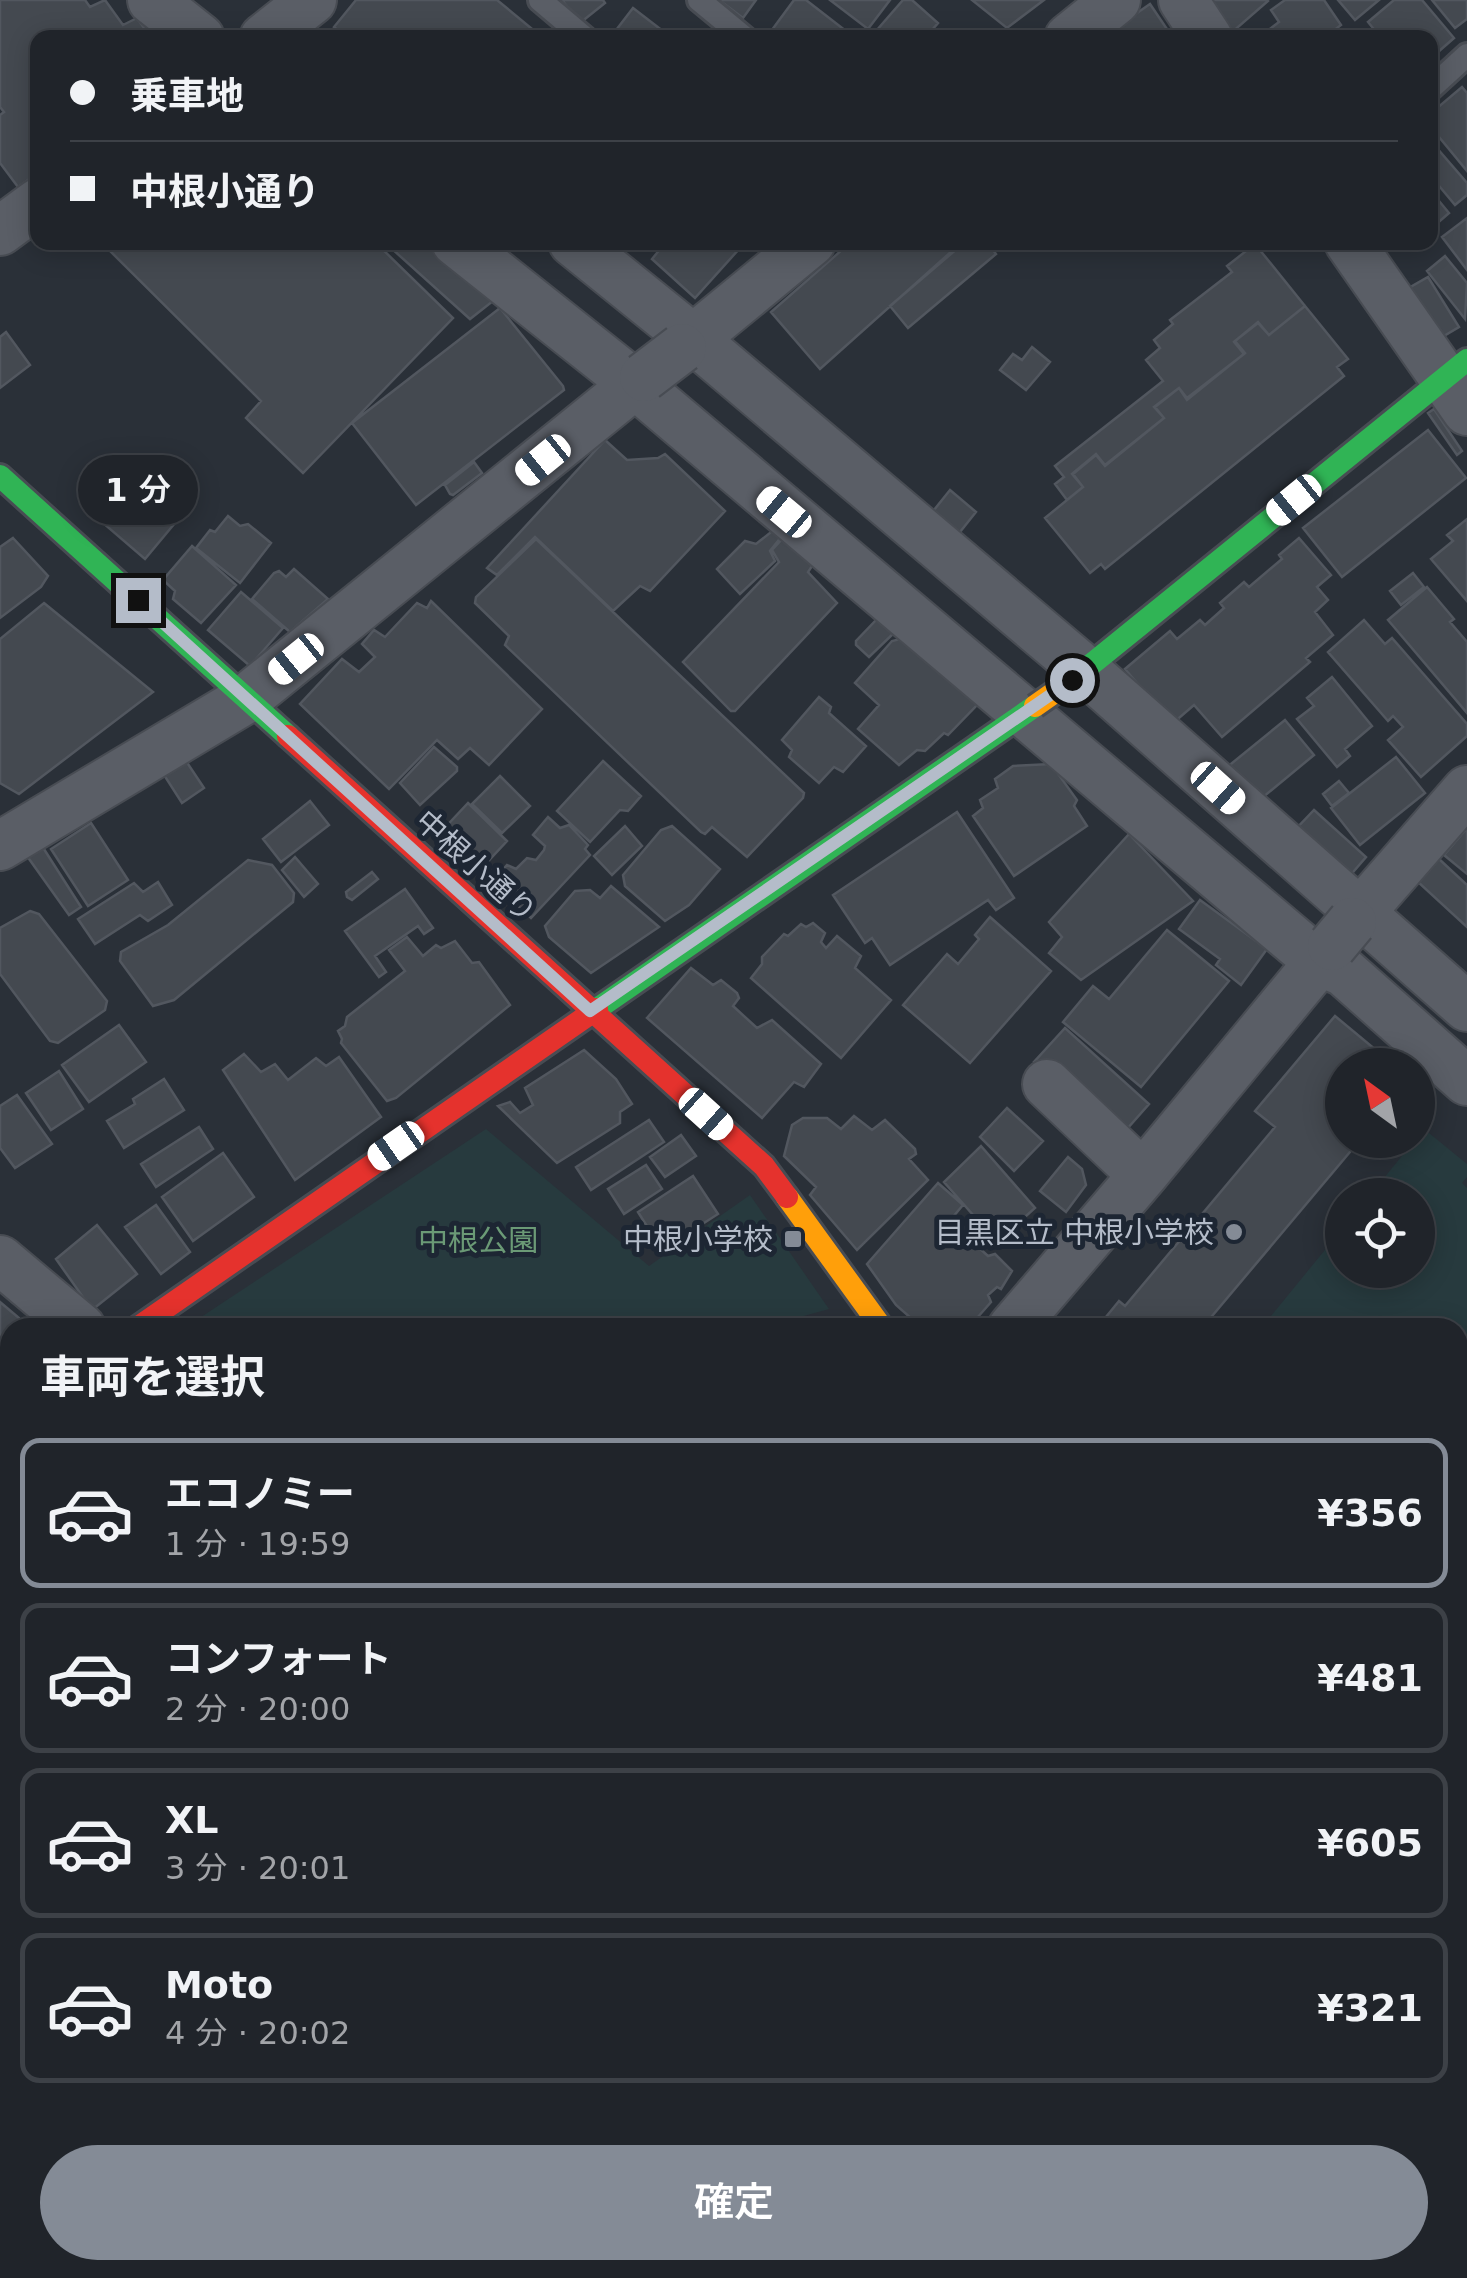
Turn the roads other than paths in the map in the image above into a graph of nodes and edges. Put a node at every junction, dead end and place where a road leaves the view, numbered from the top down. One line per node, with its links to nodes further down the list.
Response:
1 (152, 0): 6 (street)
2 (540, 0): 7 (lane)
3 (699, 0): 8 (lane)
4 (1116, 0): 9 (street)
5 (1182, 0): 10 (street)
6 (190, 30)
7 (576, 30)
8 (735, 30)
9 (1079, 30)
10 (1203, 30)
11 (1467, 55): 12 (lane)
12 (1438, 82)
13 (30, 209): 14 (street)
14 (0, 231)
15 (467, 250): 20 (street)
16 (582, 250): 19 (street)
17 (801, 250): 19 (street)
18 (1355, 250): 21 (street)
19 (687, 343): 20 (street, bridge); 23 (street)
20 (640, 381): 24 (street); 25 (street)
21 (1460, 383): 23 (street)
22 (0, 476): 24 (street, 中根小通り)
23 (1078, 675): 25 (street, bridge); 28 (street)
24 (246, 699): 27 (street); 30 (street, 中根小通り)
25 (1029, 710): 28 (street); 30 (street)
26 (1467, 790): 28 (street)
27 (0, 846)
28 (1340, 936): 29 (street); 31 (street); 33 (street)
29 (1467, 1008)
30 (590, 1011): 36 (street); 37 (street, 中根小通り)
31 (1467, 1081)
32 (1047, 1084): 33 (street)
33 (1143, 1175): 38 (street)
34 (0, 1260): 35 (street)
35 (70, 1318)
36 (151, 1318)
37 (875, 1318)
38 (1021, 1318)

